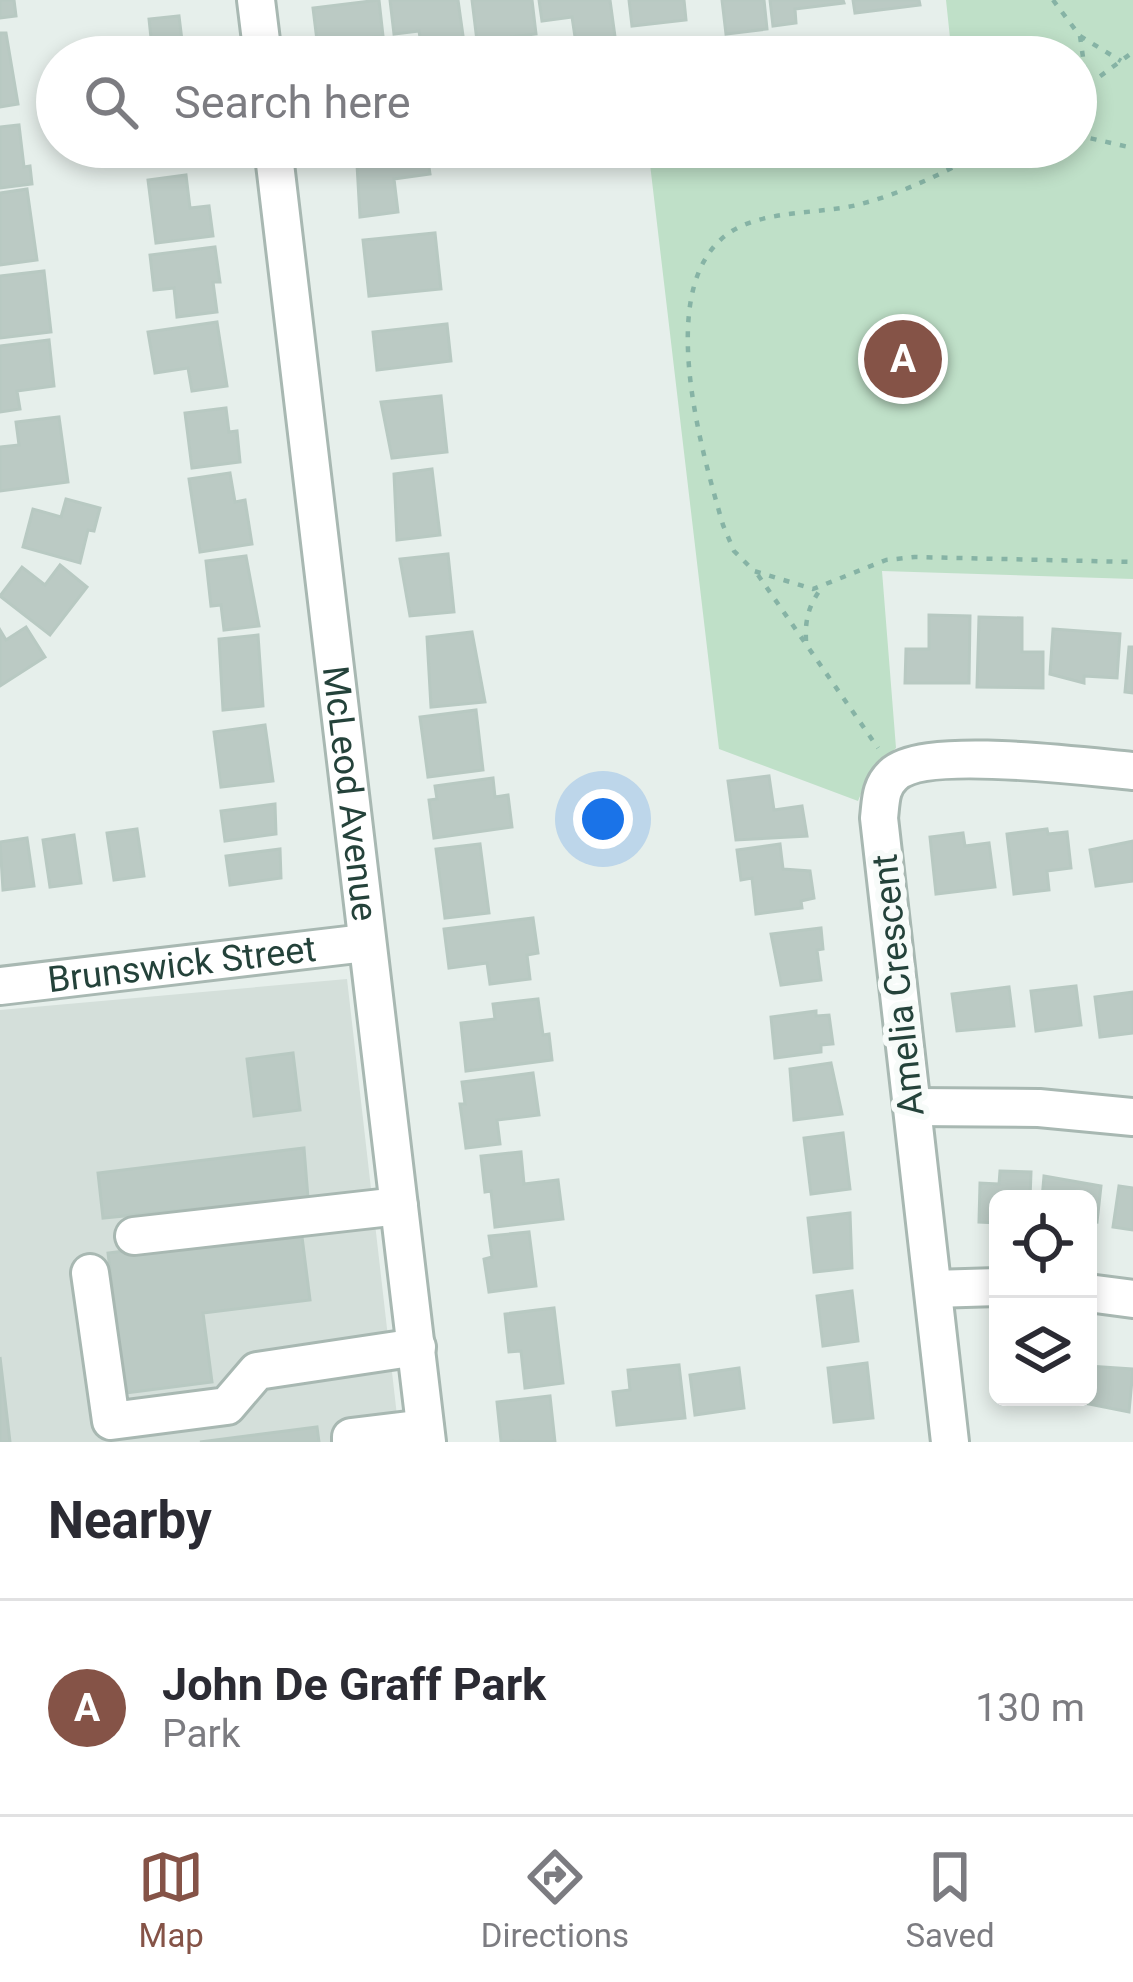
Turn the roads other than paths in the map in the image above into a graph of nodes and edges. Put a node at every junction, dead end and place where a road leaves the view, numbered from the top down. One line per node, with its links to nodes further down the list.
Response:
1 (256, 0): 2 (street)
2 (260, 36)
3 (275, 168): 5 (street, McLeod Avenue)
4 (1133, 771): 7 (street, Amelia Crescent)
5 (365, 944): 6 (street, Brunswick Street); 9 (street, McLeod Avenue)
6 (0, 986)
7 (912, 1107): 8 (street); 13 (street, Amelia Crescent)
8 (1133, 1117)
9 (399, 1207): 10 (street); 16 (street, McLeod Avenue)
10 (134, 1236)
11 (90, 1273): 16 (street)
12 (989, 1286): 13 (street)
13 (933, 1289): 19 (street, Amelia Crescent)
14 (1097, 1294): 15 (street)
15 (1133, 1299)
16 (416, 1347): 17 (street, McLeod Avenue)
17 (426, 1435): 18 (street)
18 (351, 1442)
19 (950, 1442)

